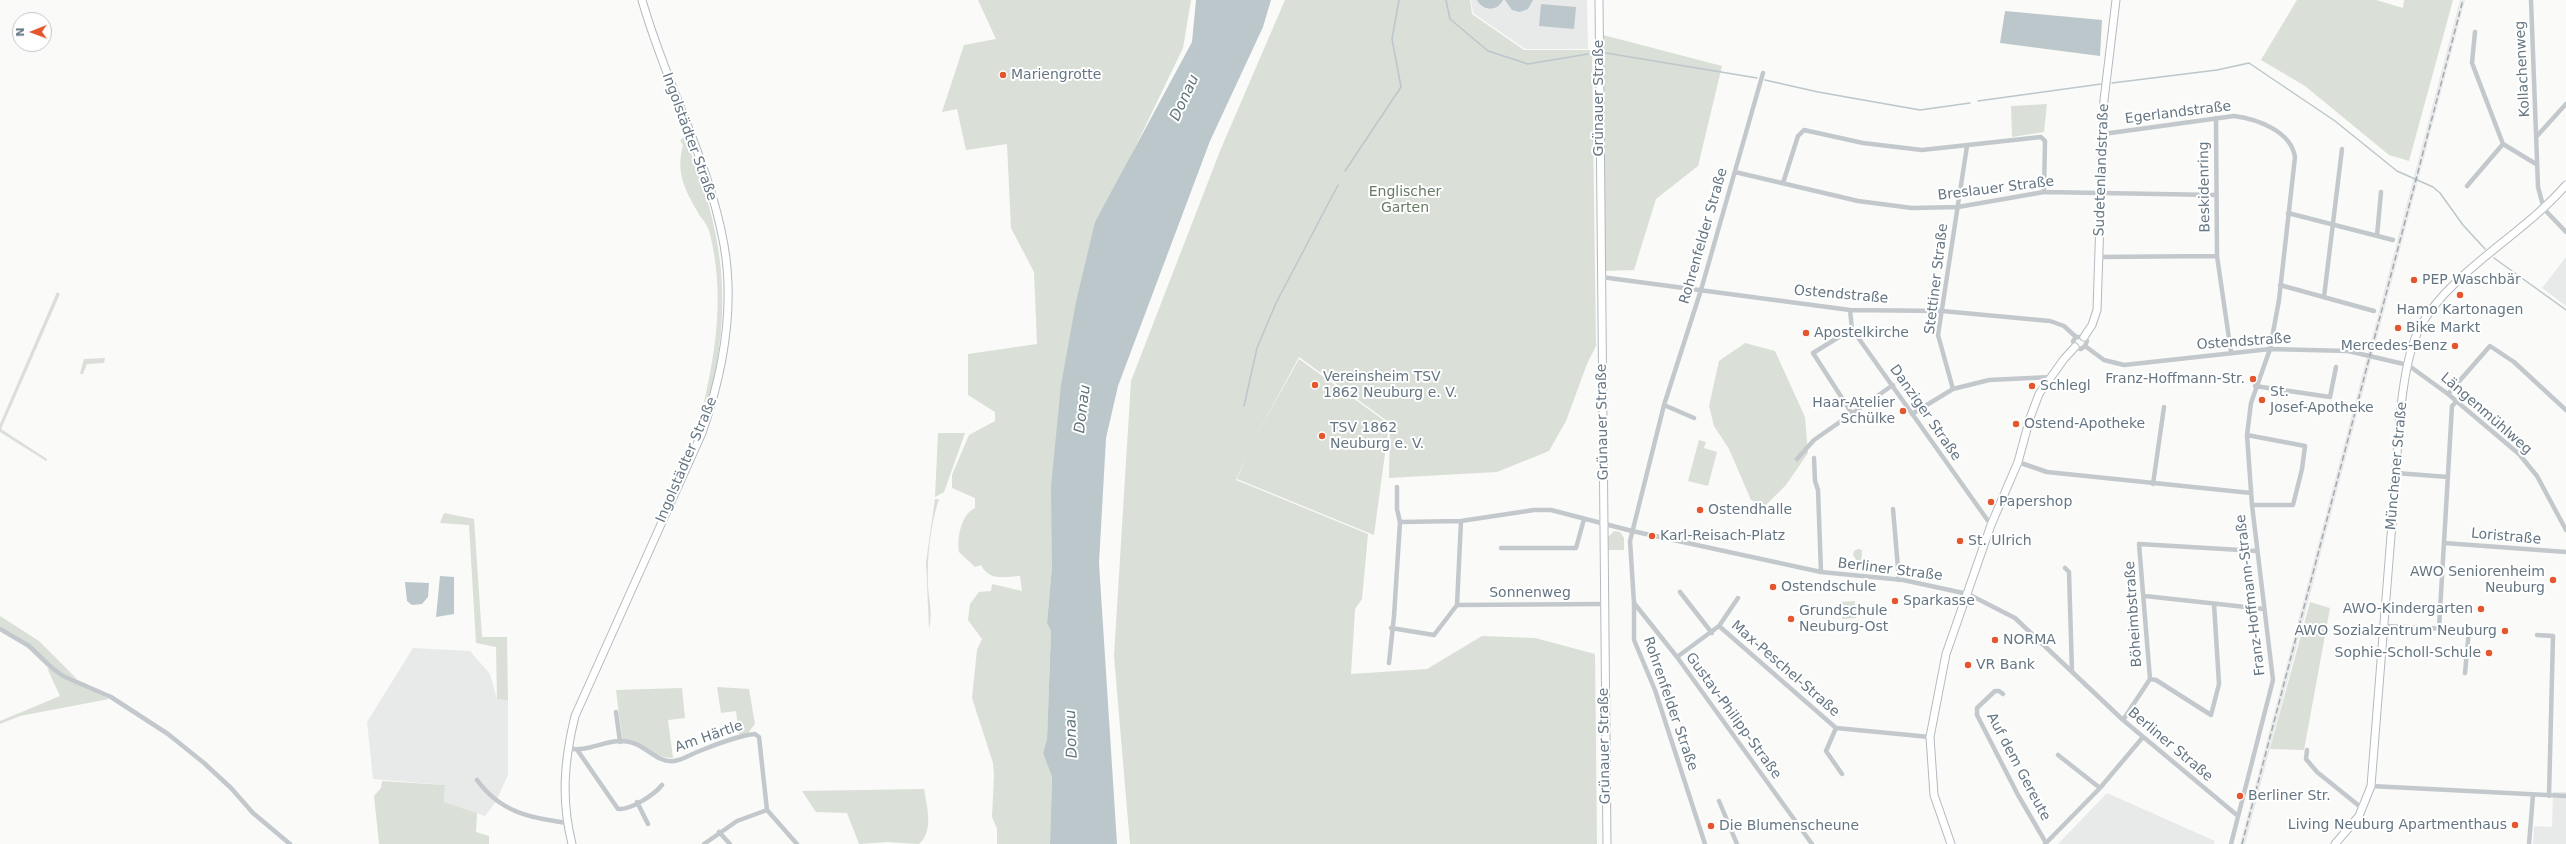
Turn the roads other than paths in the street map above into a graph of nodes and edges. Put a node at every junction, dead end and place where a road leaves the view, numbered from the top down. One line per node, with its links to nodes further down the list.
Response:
1 (642, 0): 114 (street, Ingolstädter Straße)
2 (1599, 0): 33 (street, Grünauer Straße)
3 (2116, 0): 9 (street, Sudetenlandstraße)
4 (2530, 0): 10 (street, Kollachenweg)
5 (2475, 32): 11 (street)
6 (1763, 73): 16 (street, Rohrenfelder Straße)
7 (2566, 104): 10 (street, Kollachenweg)
8 (2216, 118): 9 (street, Egerlandstraße); 13 (street, Egerlandstraße); 23 (street, Beskidenring)
9 (2103, 134): 22 (street, Sudetenlandstraße)
10 (2537, 136): 15 (street, Kollachenweg)
11 (2503, 144): 15 (street); 19 (street)
12 (1967, 146): 17 (street); 20 (street); 24 (street, Stettiner Straße)
13 (2293, 149): 26 (street, Franz-Hoffmann-Straße)
14 (2342, 149): 27 (street)
15 (2536, 164): 25 (street, Kollachenweg)
16 (1735, 172): 17 (street, Breslauer Straße); 35 (street, Rohrenfelder Straße)
17 (1783, 183): 24 (street, Breslauer Straße)
18 (2566, 185): 25 (street, Münchener Straße)
19 (2467, 186)
20 (2044, 192): 22 (street, Breslauer Straße); 24 (street, Breslauer Straße)
21 (2381, 192): 29 (street)
22 (2101, 193): 23 (street, Breslauer Straße); 32 (street, Sudetenlandstraße)
23 (2215, 195): 31 (street, Beskidenring)
24 (1958, 207): 39 (street, Stettiner Straße)
25 (2544, 209): 28 (street); 47 (street, Münchener Straße)
26 (2288, 213): 27 (street); 34 (street, Franz-Hoffmann-Straße)
27 (2334, 225): 29 (street); 36 (street)
28 (2566, 232)
29 (2377, 236): 30 (street)
30 (2393, 240)
31 (2218, 256): 32 (street); 46 (street, Beskidenring)
32 (2098, 257): 42 (street, Sudetenlandstraße)
33 (1601, 277): 35 (street, Ostendstraße); 75 (street, Grünauer Straße)
34 (2280, 285): 36 (street); 45 (street, Franz-Hoffmann-Straße)
35 (1701, 290): 37 (street, Ostendstraße); 55 (street, Rohrenfelder Straße)
36 (2324, 297): 38 (street)
37 (1850, 310): 39 (street, Ostendstraße); 40 (street, Danziger Straße)
38 (2374, 310)
39 (1942, 312): 41 (street, Ostendstraße); 52 (street, Stettiner Straße)
40 (1852, 329): 50 (street, Danziger Straße); 58 (street)
41 (2076, 337): 42 (street); 44 (street)
42 (2084, 337): 43 (street)
43 (2085, 346): 44 (street); 46 (street, Ostendstraße)
44 (2075, 347): 49 (street)
45 (2270, 349): 46 (street, Ostendstraße); 47 (street, Ostendstraße); 51 (street, Franz-Hoffmann-Straße)
46 (2231, 352)
47 (2408, 365): 53 (street, Längenmühlweg); 65 (street, Münchener Straße)
48 (2336, 367): 51 (street)
49 (2051, 378): 52 (street); 64 (street)
50 (1892, 385): 58 (street); 59 (street, Danziger Straße)
51 (2255, 386): 61 (street, Franz-Hoffmann-Straße)
52 (1953, 388): 59 (street)
53 (2448, 394): 54 (street, Längenmühlweg); 57 (street)
54 (2457, 401): 66 (street); 77 (street, Längenmühlweg)
55 (1664, 405): 60 (street); 78 (street, Rohrenfelder Straße)
56 (2164, 407): 67 (street)
57 (2566, 410)
58 (1851, 412): 63 (street)
59 (1912, 414): 76 (street, Danziger Straße)
60 (1694, 418)
61 (2247, 435): 69 (street, Franz-Hoffmann-Straße); 70 (street)
62 (1814, 458): 84 (street, Berliner Straße)
63 (1797, 459)
64 (2018, 462): 67 (street); 76 (street)
65 (2396, 473): 66 (street); 96 (street, Münchener Straße)
66 (2448, 477): 79 (street)
67 (2153, 484): 69 (street)
68 (1397, 487): 74 (street)
69 (2251, 493): 70 (street, Franz-Hoffmann-Straße)
70 (2252, 505): 81 (street, Franz-Hoffmann-Straße)
71 (1893, 509): 85 (street)
72 (1584, 519): 73 (street); 75 (street); 80 (street)
73 (1461, 521): 74 (street); 93 (street)
74 (1400, 522): 97 (street)
75 (1604, 523): 78 (street); 91 (street, Grünauer Straße)
76 (1991, 525): 87 (street)
77 (2566, 530)
78 (1632, 531): 84 (street, Berliner Straße); 90 (street, Rohrenfelder Straße)
79 (2444, 543): 82 (street, Loristraße); 98 (street)
80 (1501, 548)
81 (2257, 551): 88 (street, Böheimbstraße); 94 (street, Franz-Hoffmann-Straße)
82 (2566, 552)
83 (2064, 568): 104 (street)
84 (1821, 572): 85 (street, Berliner Straße)
85 (1899, 580): 87 (street, Berliner Straße)
86 (1680, 592): 100 (street, Max-Peschel-Straße)
87 (1968, 594): 104 (street, Berliner Straße); 112 (street)
88 (2145, 596): 92 (street); 106 (street, Böheimbstraße)
89 (1738, 598): 95 (street, Max-Peschel-Straße)
90 (1634, 603): 102 (street, Gustav-Philipp-Straße); 140 (street, Rohrenfelder Straße)
91 (1604, 604): 93 (street, Sonnenweg); 139 (street, Grünauer Straße)
92 (2214, 604): 94 (street); 106 (street)
93 (1456, 605): 97 (street)
94 (2264, 609): 130 (street, Franz-Hoffmann-Straße)
95 (1719, 626): 100 (street, Max-Peschel-Straße); 110 (street, Max-Peschel-Straße)
96 (2384, 626): 98 (street); 121 (street, Münchener Straße)
97 (1391, 628): 103 (street)
98 (2438, 628): 105 (street)
99 (0, 629): 134 (street)
100 (1712, 633): 102 (street, Max-Peschel-Straße)
101 (2537, 635): 124 (street)
102 (1677, 658): 142 (street, Gustav-Philipp-Straße)
103 (1388, 663)
104 (2072, 672): 109 (street, Berliner Straße)
105 (2465, 673)
106 (2150, 679): 109 (street, Böheimbstraße)
107 (2003, 694): 144 (street, Auf dem Gereute)
108 (616, 712): 113 (street)
109 (2123, 720): 111 (street, Berliner Straße)
110 (1836, 728): 112 (street, Max-Peschel-Straße); 118 (street, Max-Peschel-Straße)
111 (2143, 736): 122 (street); 130 (street, Berliner Straße)
112 (1930, 737): 143 (street)
113 (620, 742): 116 (street, Am Härtle); 129 (street, Am Härtle)
114 (567, 748): 116 (street, Am Härtle); 131 (street, Ingolstädter Straße)
115 (2307, 750): 128 (street)
116 (578, 751): 127 (street)
117 (2058, 755): 122 (street)
118 (1842, 774)
119 (477, 780): 131 (street)
120 (662, 785): 127 (street)
121 (2371, 786): 123 (street); 128 (street, Münchener Straße)
122 (2100, 788): 144 (street)
123 (2533, 795): 124 (street); 147 (street)
124 (2549, 796): 125 (street)
125 (2566, 796)
126 (1719, 801): 141 (street)
127 (637, 802): 132 (street)
128 (2363, 809): 146 (street, Münchener Straße)
129 (767, 810): 133 (street); 138 (street)
130 (2238, 816): 145 (street, Franz-Hoffmann-Straße)
131 (567, 823): 135 (street, Ingolstädter Straße)
132 (648, 824)
133 (719, 832): 136 (street); 137 (street)
134 (290, 844)
135 (572, 844)
136 (704, 844)
137 (730, 844)
138 (797, 844)
139 (1607, 844)
140 (1705, 844)
141 (1737, 844)
142 (1812, 844)
143 (1951, 844)
144 (2046, 844)
145 (2231, 844)
146 (2335, 844)
147 (2529, 844)

